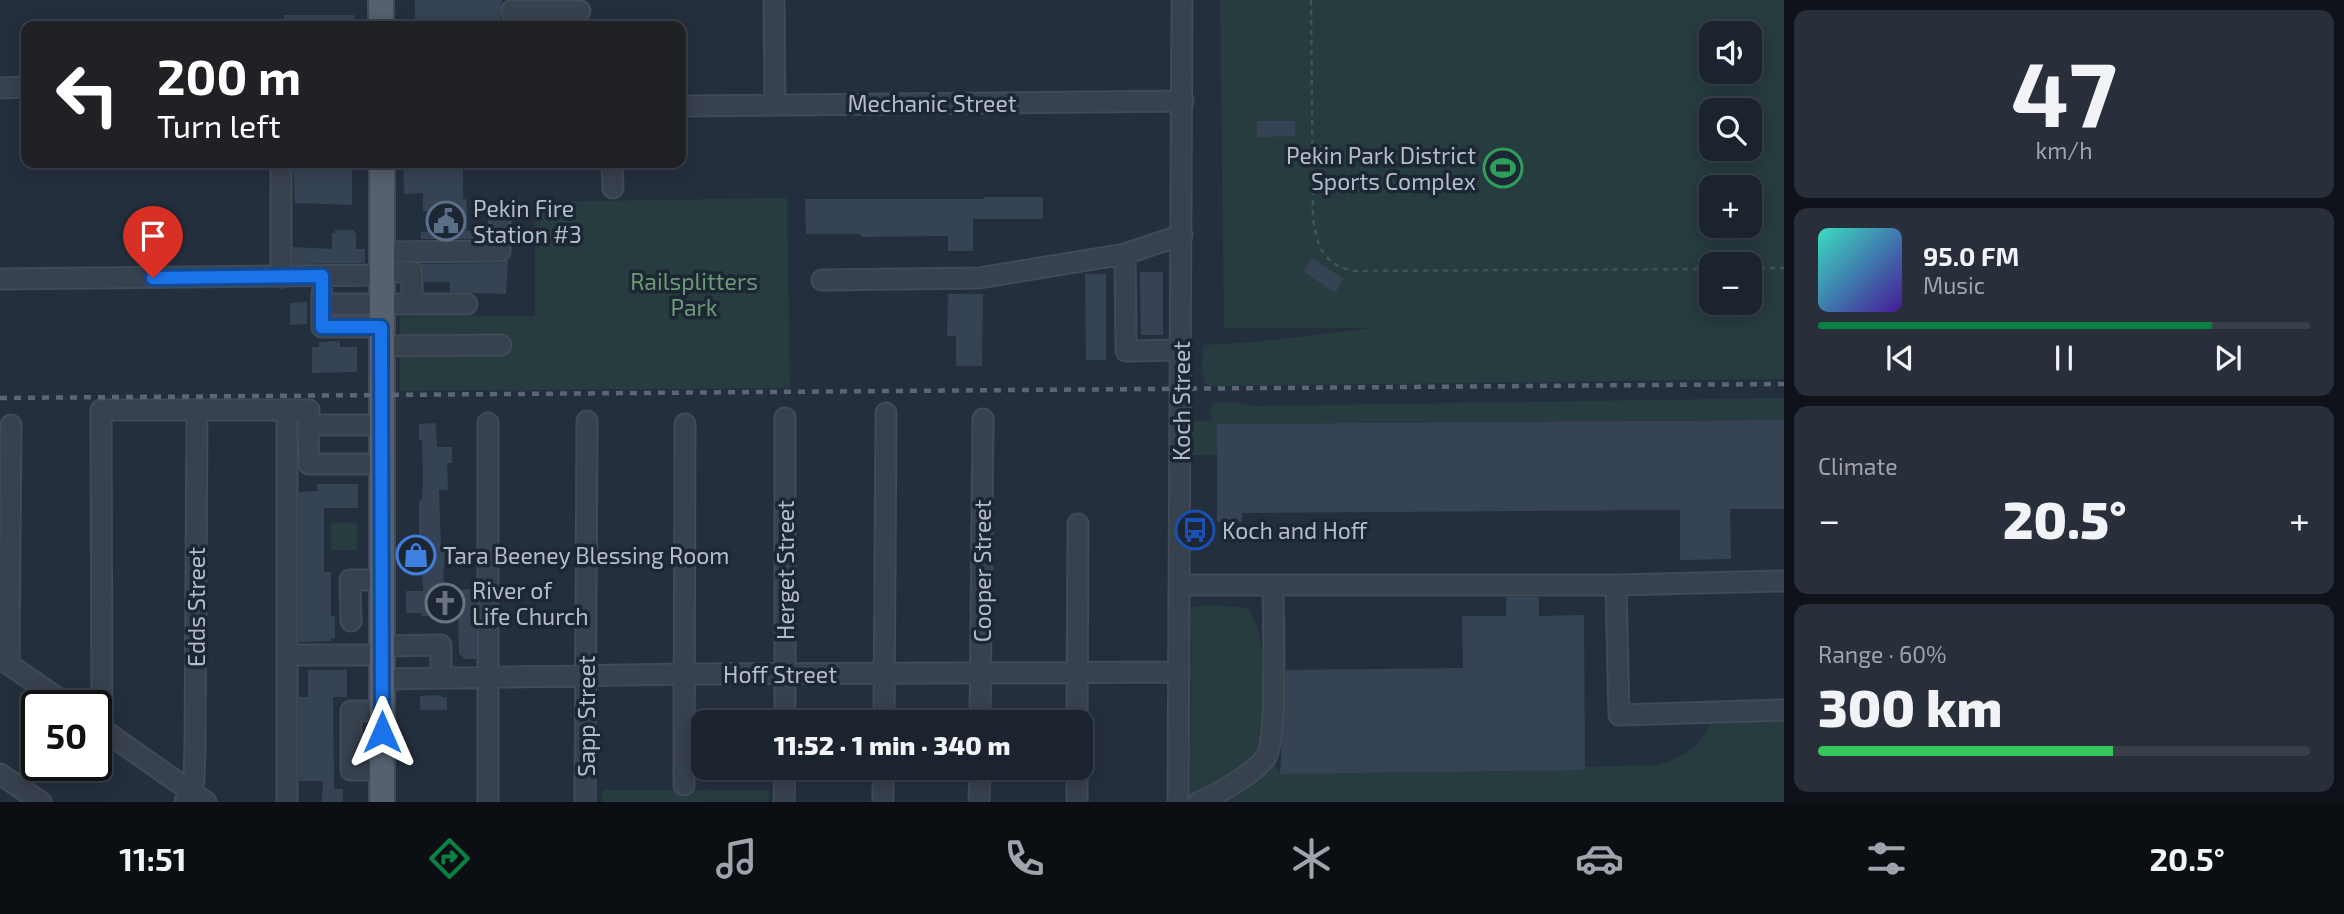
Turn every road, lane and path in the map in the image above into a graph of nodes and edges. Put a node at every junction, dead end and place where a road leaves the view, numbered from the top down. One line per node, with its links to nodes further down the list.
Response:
1 (381, 0): 7 (main road)
2 (774, 0): 11 (street)
3 (1182, 0): 10 (street, Koch Street)
4 (1311, 0): 23 (path)
5 (511, 11): 6 (street)
6 (580, 12)
7 (381, 21)
8 (0, 88): 9 (street)
9 (21, 88)
10 (1183, 101): 11 (street, Mechanic Street); 18 (street, Koch Street)
11 (775, 104): 12 (street, Mechanic Street)
12 (686, 106)
13 (281, 168): 24 (street)
14 (382, 168): 20 (main road)
15 (612, 168): 16 (street)
16 (613, 188)
17 (500, 215): 20 (street)
18 (1182, 235): 19 (street); 32 (street, Koch Street)
19 (1125, 254): 27 (street); 32 (street)
20 (382, 267): 25 (street); 28 (street); 30 (main road)
21 (1762, 268): 22 (path)
22 (1784, 268)
23 (1699, 269)
24 (281, 276): 25 (street); 26 (street)
25 (322, 276): 30 (street)
26 (0, 279)
27 (821, 280)
28 (412, 304): 29 (street); 30 (street)
29 (467, 304)
30 (381, 326): 31 (street); 43 (main road)
31 (501, 345)
32 (1181, 350): 48 (street, Koch Street)
33 (197, 410): 34 (street); 65 (street); 78 (street, Edds Street)
34 (287, 410): 42 (street); 52 (street)
35 (886, 413): 55 (street)
36 (785, 418): 59 (street, Herget Street)
37 (983, 419): 60 (street, Cooper Street)
38 (587, 421): 61 (street, Sapp Street)
39 (488, 423): 62 (street)
40 (685, 424): 58 (street)
41 (11, 425): 54 (street)
42 (308, 425): 43 (street); 44 (street)
43 (382, 425): 44 (main road)
44 (382, 464): 46 (main road)
45 (1078, 524): 56 (street)
46 (381, 580): 51 (street); 53 (main road)
47 (1784, 581): 50 (street)
48 (1180, 585): 49 (street); 57 (street, Koch Street)
49 (1273, 585): 50 (street); 89 (street)
50 (1616, 585): 70 (street)
51 (351, 621)
52 (287, 655): 53 (street); 80 (street)
53 (381, 660): 63 (street, Hoff Street); 63 (street); 81 (main road)
54 (5, 662): 64 (street)
55 (884, 673): 59 (street, Hoff Street); 60 (street, Hoff Street); 67 (street)
56 (1077, 673): 57 (street, Hoff Street); 60 (street, Hoff Street); 69 (street)
57 (1179, 673): 88 (street, Koch Street)
58 (685, 674): 59 (street, Hoff Street); 61 (street, Hoff Street); 77 (street)
59 (785, 674): 66 (street, Herget Street)
60 (981, 674): 68 (street, Cooper Street)
61 (586, 676): 62 (street, Hoff Street); 83 (street, Sapp Street)
62 (488, 677): 63 (street, Hoff Street); 82 (street)
63 (441, 678)
64 (46, 690)
65 (99, 690)
66 (785, 710)
67 (884, 710)
68 (980, 710)
69 (1077, 710)
70 (1784, 710)
71 (112, 737): 78 (street)
72 (0, 774): 79 (street)
73 (785, 780): 84 (street)
74 (883, 780): 85 (street)
75 (980, 780): 86 (street)
76 (1077, 780): 87 (street)
77 (684, 785)
78 (194, 799)
79 (41, 802)
80 (287, 802)
81 (382, 802)
82 (488, 802)
83 (586, 802)
84 (784, 802)
85 (883, 802)
86 (979, 802)
87 (1077, 802)
88 (1178, 802)
89 (1199, 802)

